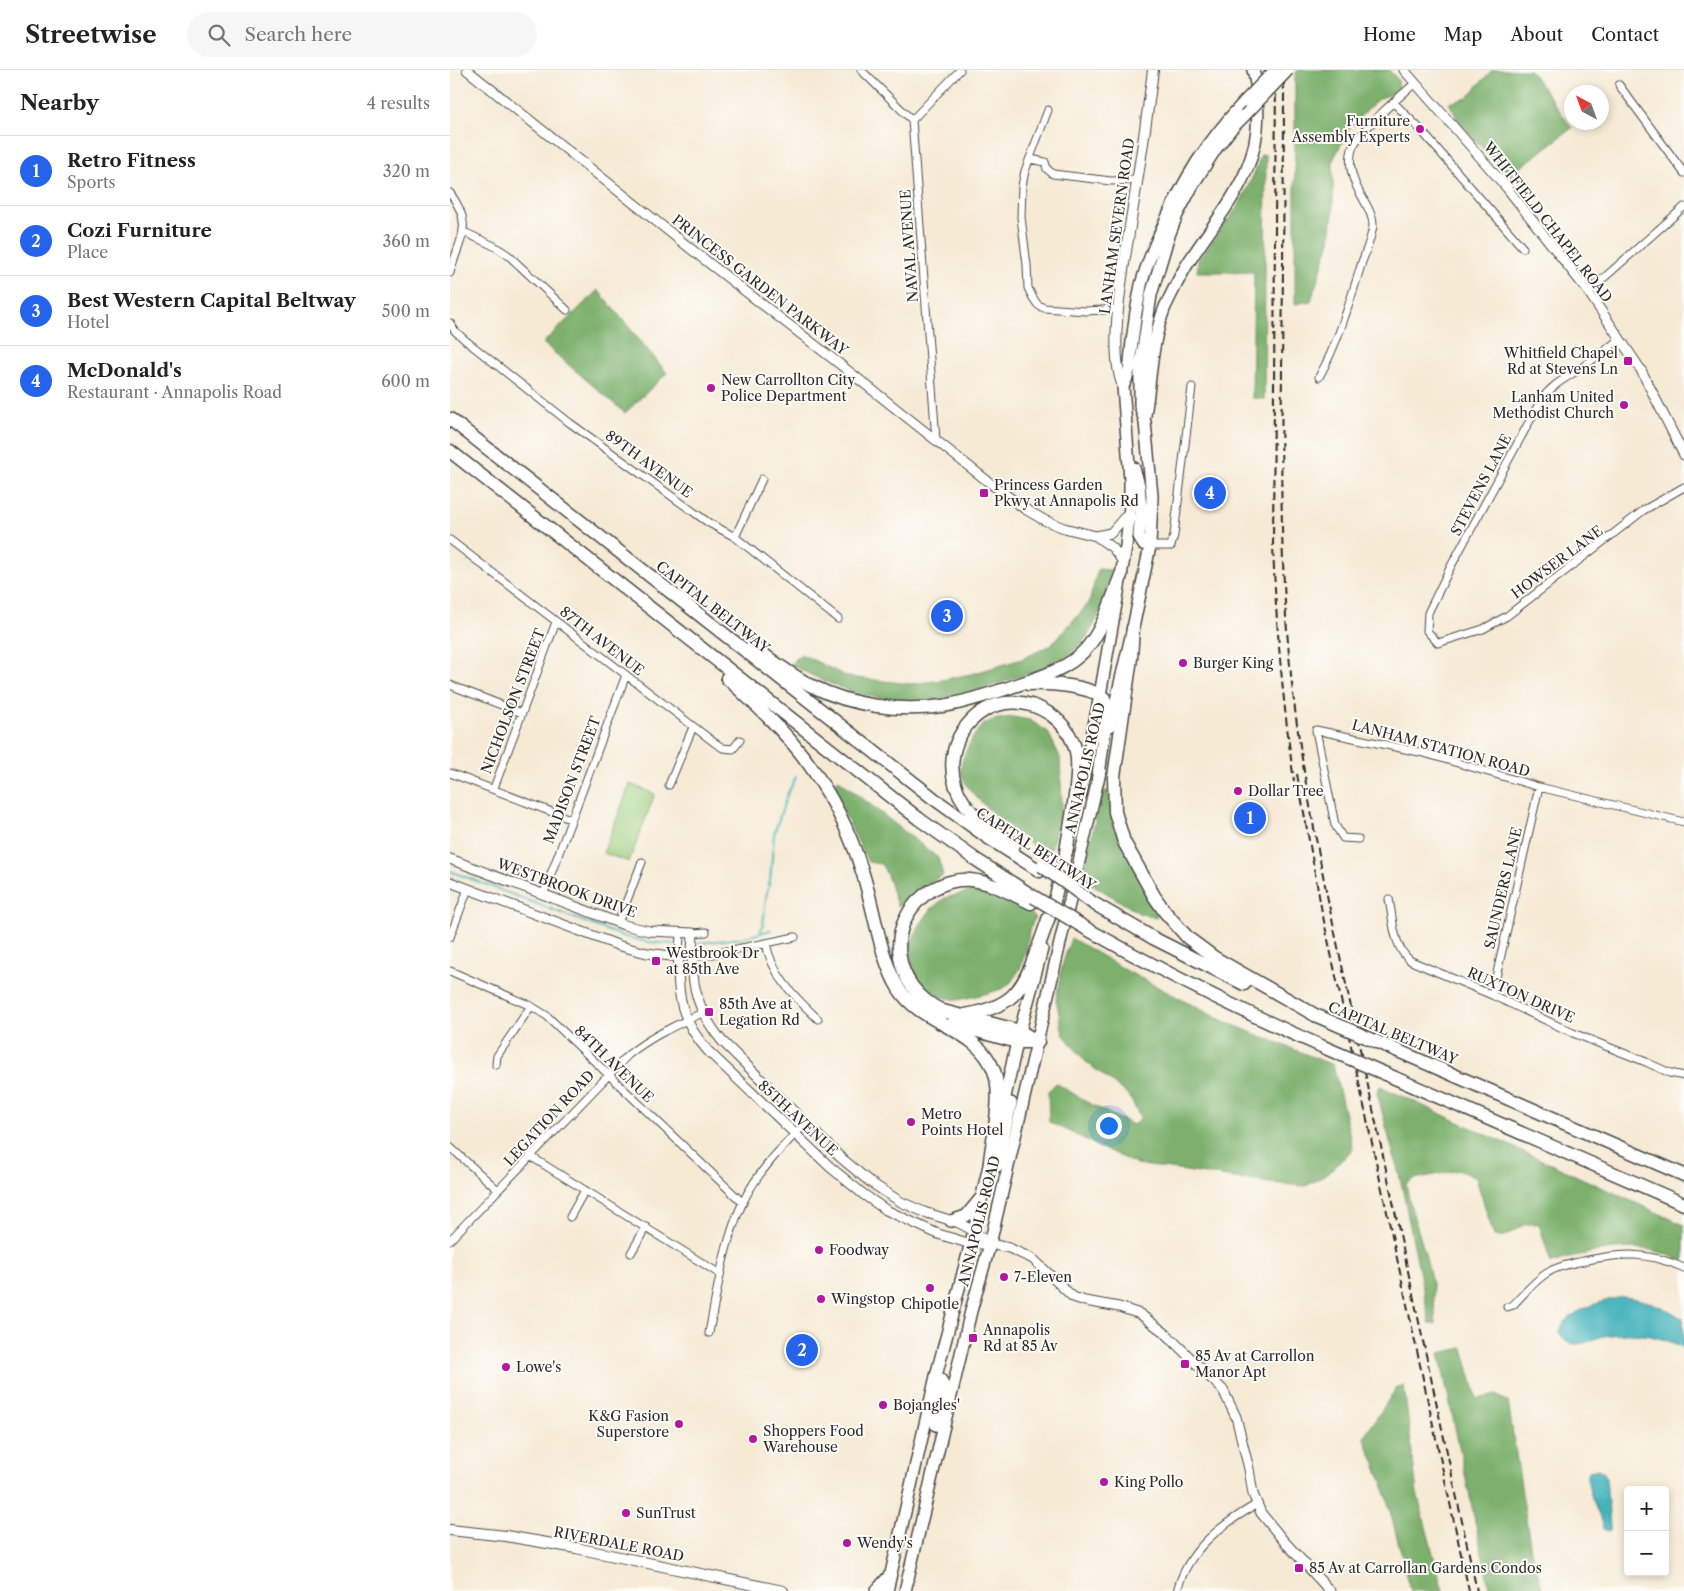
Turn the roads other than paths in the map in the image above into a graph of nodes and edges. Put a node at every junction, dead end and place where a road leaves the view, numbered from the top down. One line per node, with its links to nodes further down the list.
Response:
1 (466, 70): 32 (street, PRINCESS GARDEN PARKWAY)
2 (861, 70): 13 (street)
3 (960, 70): 13 (street)
4 (1153, 70): 16 (main road, LANHAM SEVERN ROAD)
5 (1253, 70): 31 (main road)
6 (1275, 70): 28 (main road, ANNAPOLIS ROAD, bridge)
7 (1288, 70): 31 (main road, ANNAPOLIS ROAD, bridge)
8 (1404, 70): 9 (street, WHITFIELD CHAPEL ROAD)
9 (1415, 83): 11 (street); 22 (street, WHITFIELD CHAPEL ROAD)
10 (1619, 85): 15 (street)
11 (1394, 103): 20 (street); 27 (street)
12 (1048, 110): 14 (street)
13 (912, 120): 32 (street, NAVAL AVENUE)
14 (1030, 159): 16 (street); 23 (street)
15 (1684, 174)
16 (1138, 180): 23 (main road, LANHAM SEVERN ROAD)
17 (450, 194): 19 (street)
18 (1684, 207): 22 (street)
19 (464, 232): 21 (street); 24 (street)
20 (1523, 248)
21 (450, 273)
22 (1588, 292): 26 (street, WHITFIELD CHAPEL ROAD)
23 (1118, 309): 28 (main road, LANHAM SEVERN ROAD)
24 (567, 310)
25 (450, 323): 40 (street, 89TH AVENUE)
26 (1620, 339): 35 (street, WHITFIELD CHAPEL ROAD); 49 (street, STEVENS LANE)
27 (1319, 377)
28 (1123, 386): 33 (main road, ANNAPOLIS ROAD)
29 (1192, 387): 42 (street)
30 (450, 419): 44 (highway, CAPITAL BELTWAY)
31 (1144, 422): 42 (main road, ANNAPOLIS ROAD)
32 (936, 440): 39 (street, PRINCESS GARDEN PARKWAY)
33 (1127, 447): 38 (main road, ANNAPOLIS ROAD); 42 (main road)
34 (450, 451): 48 (highway)
35 (1684, 455)
36 (762, 478): 40 (street)
37 (1684, 487): 49 (street, HOWSER LANE)
38 (1130, 511): 39 (street); 43 (main road, ANNAPOLIS ROAD)
39 (1096, 536): 43 (street, PRINCESS GARDEN PARKWAY)
40 (735, 537): 45 (street, 89TH AVENUE)
41 (450, 540): 46 (street, 87TH AVENUE)
42 (1150, 546): 47 (main road, ANNAPOLIS ROAD)
43 (1122, 568): 52 (highway); 53 (main road, ANNAPOLIS ROAD)
44 (651, 577): 52 (highway); 68 (highway, CAPITAL BELTWAY)
45 (838, 619)
46 (556, 622): 50 (street, 87TH AVENUE); 54 (street, NICHOLSON STREET)
47 (1133, 628): 58 (main road, ANNAPOLIS ROAD); 88 (highway)
48 (679, 631): 73 (highway); 92 (highway)
49 (1438, 643)
50 (626, 675): 55 (street, 87TH AVENUE); 62 (street, MADISON STREET)
51 (450, 685): 54 (street)
52 (1018, 685): 53 (highway)
53 (1100, 696): 58 (highway); 65 (main road, ANNAPOLIS ROAD)
54 (522, 713): 61 (street, NICHOLSON STREET)
55 (693, 727): 56 (street, 87TH AVENUE); 59 (street)
56 (740, 740)
57 (450, 773): 61 (street)
58 (1098, 779): 94 (main road, ANNAPOLIS ROAD)
59 (670, 785)
60 (1539, 787): 63 (street, LANHAM STATION ROAD); 64 (street, LANHAM STATION ROAD); 85 (street, SAUNDERS LANE)
61 (494, 788): 62 (street)
62 (570, 818): 71 (street, MADISON STREET)
63 (1684, 822)
64 (1358, 838)
65 (1066, 852): 68 (highway); 74 (main road, ANNAPOLIS ROAD)
66 (450, 859): 71 (street, WESTBROOK DRIVE)
67 (642, 862): 75 (street)
68 (1041, 868): 88 (highway, CAPITAL BELTWAY, bridge)
69 (450, 882): 70 (street)
70 (468, 889): 79 (street); 82 (street)
71 (542, 895): 75 (street, WESTBROOK DRIVE)
72 (1389, 899): 85 (street, RUXTON DRIVE)
73 (1033, 900): 89 (highway); 110 (highway, bridge)
74 (1054, 903): 89 (highway); 93 (main road, ANNAPOLIS ROAD)
75 (618, 923): 77 (street, WESTBROOK DRIVE)
76 (706, 932): 78 (street, WESTBROOK DRIVE)
77 (680, 933): 78 (street, WESTBROOK DRIVE); 82 (street, 85TH AVENUE)
78 (693, 933): 83 (street, 85TH AVENUE)
79 (450, 937)
80 (795, 937): 81 (street)
81 (766, 943): 83 (street); 90 (street)
82 (679, 957): 83 (street); 91 (street, 85TH AVENUE)
83 (692, 957): 87 (street, 85TH AVENUE)
84 (450, 971): 86 (street, 84TH AVENUE)
85 (1492, 995): 98 (street, RUXTON DRIVE)
86 (531, 1006): 96 (street); 97 (street, 84TH AVENUE)
87 (702, 1012): 91 (street, LEGATION ROAD); 99 (street, 85TH AVENUE)
88 (1315, 1015): 104 (highway, CAPITAL BELTWAY, bridge)
89 (962, 1016): 93 (highway)
90 (818, 1019)
91 (686, 1020): 97 (street, LEGATION ROAD); 100 (street, 85TH AVENUE)
92 (939, 1022): 93 (highway); 103 (highway)
93 (1019, 1036): 94 (highway); 95 (main road, ANNAPOLIS ROAD)
94 (1038, 1042): 118 (main road, ANNAPOLIS ROAD)
95 (1012, 1063): 103 (main road, ANNAPOLIS ROAD); 118 (main road)
96 (496, 1065)
97 (608, 1074): 102 (street, LEGATION ROAD); 109 (street, 84TH AVENUE)
98 (1684, 1076)
99 (806, 1123): 100 (street); 108 (street, 85TH AVENUE)
100 (794, 1135): 109 (street); 114 (street, 85TH AVENUE)
101 (450, 1147): 105 (street)
102 (530, 1156): 105 (street, LEGATION ROAD); 106 (street)
103 (990, 1161): 107 (main road, ANNAPOLIS ROAD)
104 (1684, 1176)
105 (498, 1190): 116 (street, LEGATION ROAD)
106 (585, 1190): 111 (street); 113 (street)
107 (982, 1195): 112 (main road); 115 (main road, ANNAPOLIS ROAD)
108 (897, 1199): 112 (street, 85TH AVENUE); 114 (street)
109 (743, 1203): 121 (street)
110 (1684, 1204)
111 (570, 1217)
112 (950, 1221): 115 (street, 85TH AVENUE)
113 (646, 1227): 119 (street); 121 (street)
114 (923, 1227): 117 (street, 85TH AVENUE)
115 (974, 1231): 117 (main road, ANNAPOLIS ROAD); 118 (street, 85TH AVENUE)
116 (450, 1240)
117 (970, 1244): 118 (street, 85TH AVENUE); 124 (main road, ANNAPOLIS ROAD)
118 (990, 1244): 125 (main road, ANNAPOLIS ROAD); 126 (street, 85TH AVENUE)
119 (630, 1253)
120 (1684, 1268): 122 (street)
121 (720, 1274): 123 (street)
122 (1507, 1307)
123 (708, 1333)
124 (936, 1376): 125 (main road); 128 (main road, ANNAPOLIS ROAD)
125 (929, 1488): 132 (main road, ANNAPOLIS ROAD)
126 (1257, 1504): 133 (street); 134 (street, 85TH AVENUE)
127 (450, 1530): 129 (main road, RIVERDALE ROAD)
128 (892, 1573): 130 (main road); 131 (main road, ANNAPOLIS ROAD)
129 (782, 1591)
130 (876, 1591)
131 (887, 1591)
132 (905, 1591)
133 (1177, 1591)
134 (1330, 1591)

